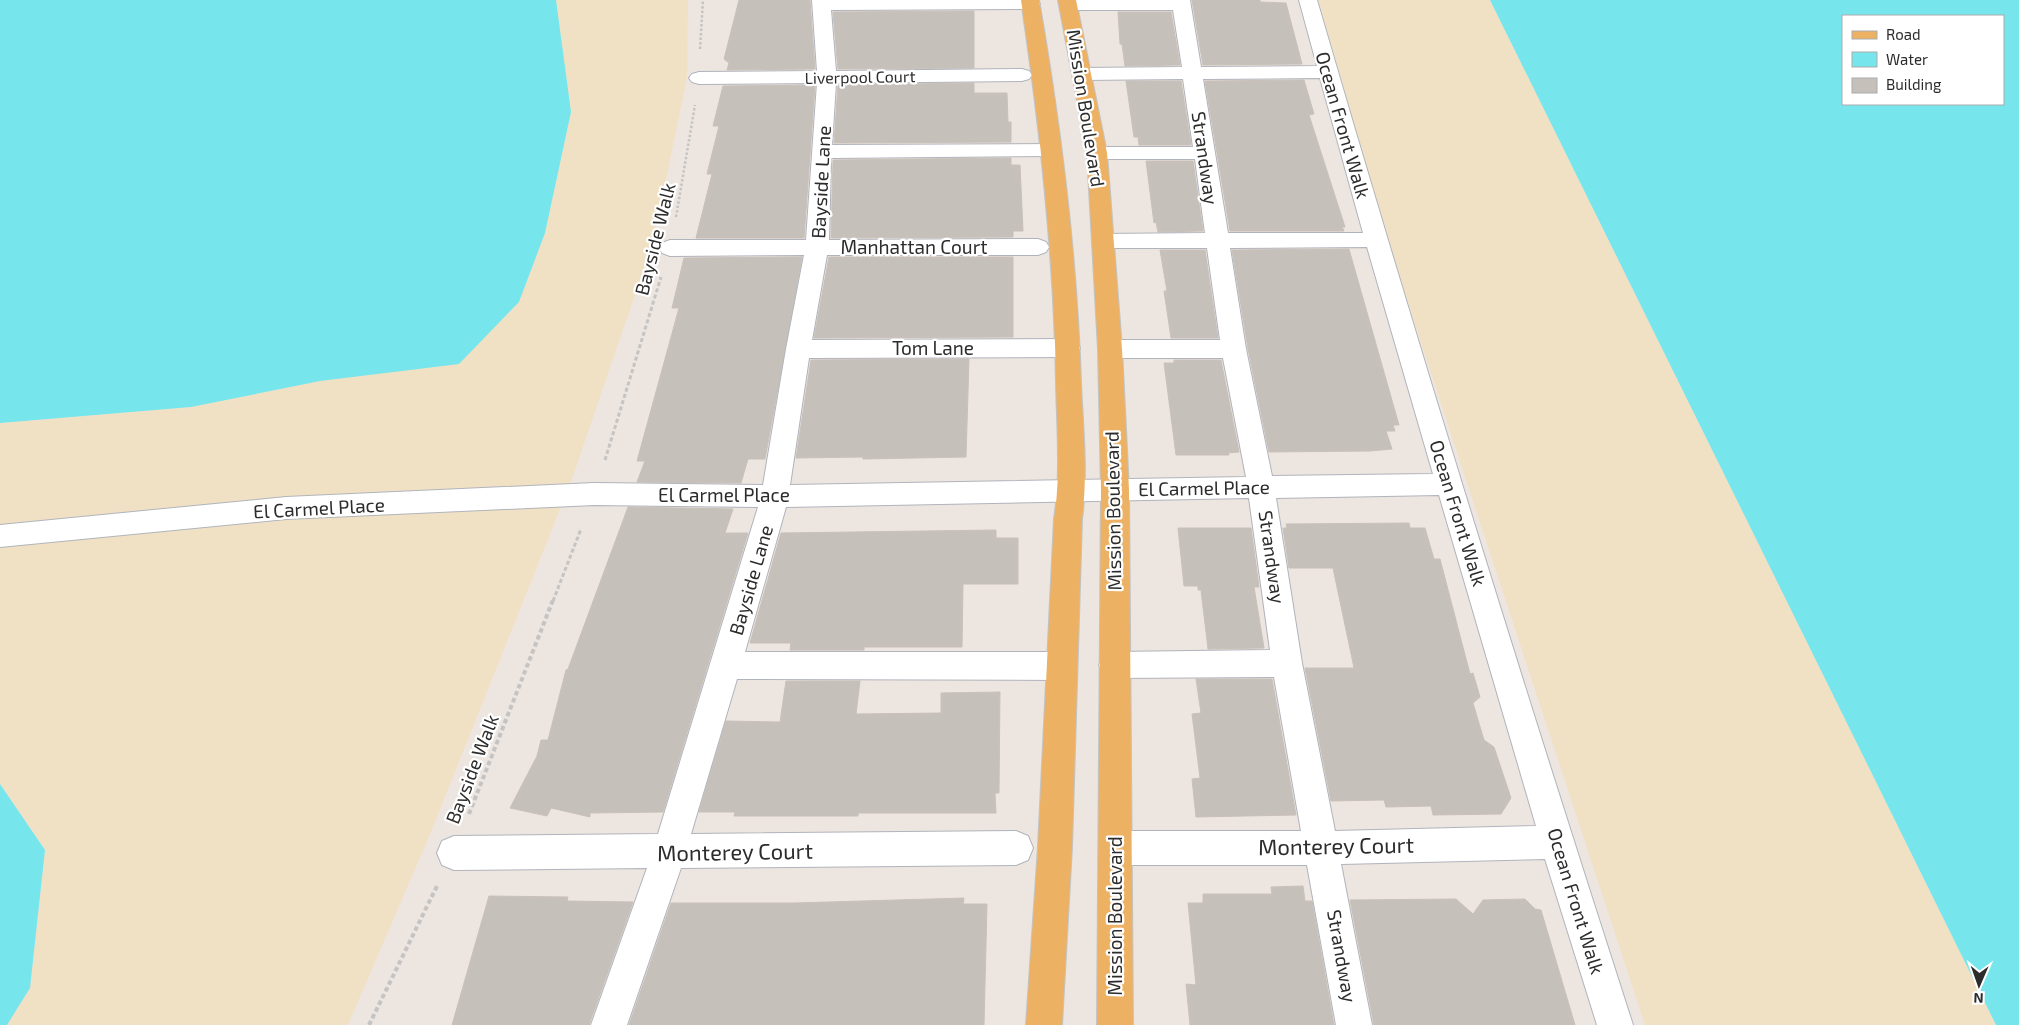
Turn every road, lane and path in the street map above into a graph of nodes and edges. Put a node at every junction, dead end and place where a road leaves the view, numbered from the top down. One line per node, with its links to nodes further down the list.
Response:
1 (703, 0): 12 (path, Bayside Walk)
2 (1308, 0): 7 (street, Ocean Front Walk)
3 (1031, 2): 4 (street); 13 (main road, Mission Boulevard)
4 (822, 3): 11 (street, Bayside Lane)
5 (1068, 3): 6 (street); 8 (main road, Mission Boulevard)
6 (1182, 3): 9 (street, Strandway)
7 (1328, 72): 9 (street); 17 (street, Ocean Front Walk)
8 (1082, 74): 9 (street); 15 (main road, Mission Boulevard)
9 (1192, 74): 16 (street, Strandway)
10 (1022, 75): 11 (street, Liverpool Court)
11 (827, 77): 12 (street, Liverpool Court); 14 (street, Bayside Lane)
12 (699, 78): 21 (path, Bayside Walk)
13 (1051, 150): 14 (street); 23 (main road, Mission Boulevard)
14 (821, 152): 22 (street, Bayside Lane)
15 (1097, 153): 16 (street); 18 (main road, Mission Boulevard)
16 (1205, 153): 19 (street, Strandway)
17 (1376, 240): 19 (street); 28 (street, Ocean Front Walk)
18 (1104, 241): 19 (street); 25 (main road, Mission Boulevard)
19 (1216, 241): 26 (street, Strandway)
20 (1038, 247): 22 (street, Manhattan Court)
21 (670, 248): 22 (street, Manhattan Court); 27 (path, Bayside Walk)
22 (817, 248): 24 (street, Bayside Lane)
23 (1068, 348): 24 (street, Tom Lane); 30 (main road, Mission Boulevard)
24 (798, 349): 32 (street, Bayside Lane)
25 (1110, 349): 26 (street); 31 (main road, Mission Boulevard)
26 (1234, 349): 29 (street, Strandway)
27 (603, 468)
28 (1449, 484): 29 (street, El Carmel Place); 39 (street, Ocean Front Walk)
29 (1261, 487): 31 (street, El Carmel Place); 35 (street, Strandway)
30 (1072, 490): 31 (street, El Carmel Place); 32 (street, El Carmel Place); 38 (main road, Mission Boulevard)
31 (1115, 490): 37 (main road, Mission Boulevard)
32 (775, 496): 34 (street, El Carmel Place); 36 (street, Bayside Lane)
33 (583, 525): 43 (path, Bayside Walk)
34 (0, 536)
35 (1287, 663): 37 (street); 42 (street, Strandway)
36 (726, 665): 38 (street); 44 (street, Bayside Lane)
37 (1114, 665): 41 (main road, Mission Boulevard)
38 (1062, 666): 47 (main road, Mission Boulevard)
39 (1557, 842): 42 (street, Monterey Court); 50 (street, Ocean Front Walk)
40 (1016, 848): 44 (street, Monterey Court)
41 (1116, 848): 42 (street, Monterey Court); 48 (main road, Mission Boulevard)
42 (1322, 848): 49 (street, Strandway)
43 (454, 853): 44 (street, Monterey Court); 45 (path, Bayside Walk)
44 (669, 853): 46 (street, Bayside Lane)
45 (369, 1025)
46 (610, 1025)
47 (1044, 1025)
48 (1115, 1025)
49 (1354, 1025)
50 (1615, 1025)

